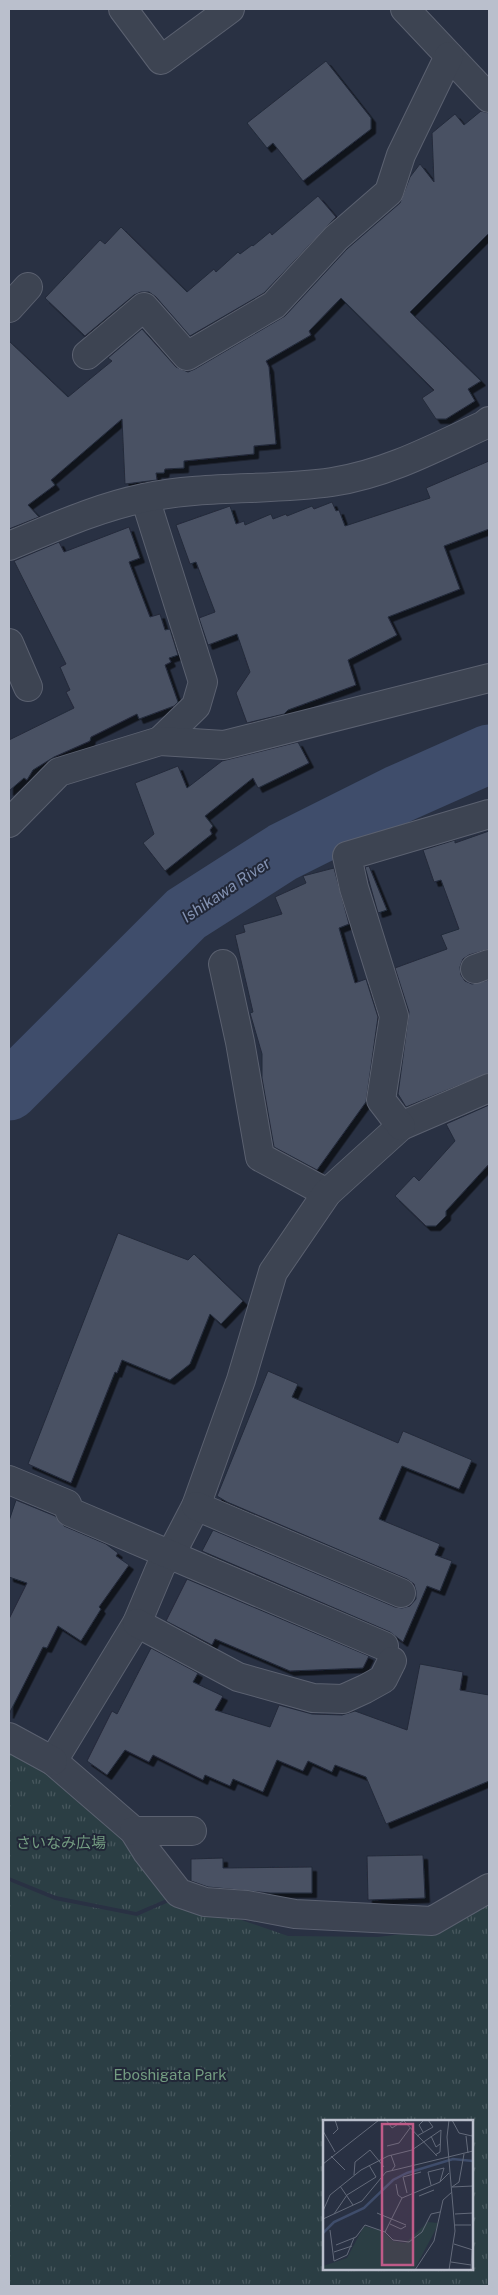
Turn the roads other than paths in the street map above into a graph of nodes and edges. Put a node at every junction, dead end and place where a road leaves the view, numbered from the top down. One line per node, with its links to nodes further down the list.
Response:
1 (123, 9): 2 (street)
2 (230, 9)
3 (405, 9): 4 (street)
4 (449, 56): 5 (street); 8 (street)
5 (489, 98)
6 (28, 287): 7 (street)
7 (9, 308)
8 (87, 355)
9 (489, 421): 10 (street)
10 (145, 498): 11 (street); 15 (street)
11 (9, 546)
12 (9, 644): 14 (street)
13 (489, 678): 15 (street)
14 (28, 687)
15 (160, 741): 17 (street)
16 (489, 814): 20 (street)
17 (9, 823)
18 (222, 964): 21 (street)
19 (489, 1088): 20 (street)
20 (400, 1126): 21 (street)
21 (327, 1193): 23 (street)
22 (9, 1480): 24 (street)
23 (196, 1506): 24 (street); 25 (street)
24 (171, 1554): 26 (street); 26 (street)
25 (400, 1593)
26 (137, 1624): 28 (street)
27 (9, 1737): 28 (street)
28 (53, 1761): 29 (street)
29 (134, 1831): 30 (street); 31 (street)
30 (192, 1831)
31 (489, 1888)

